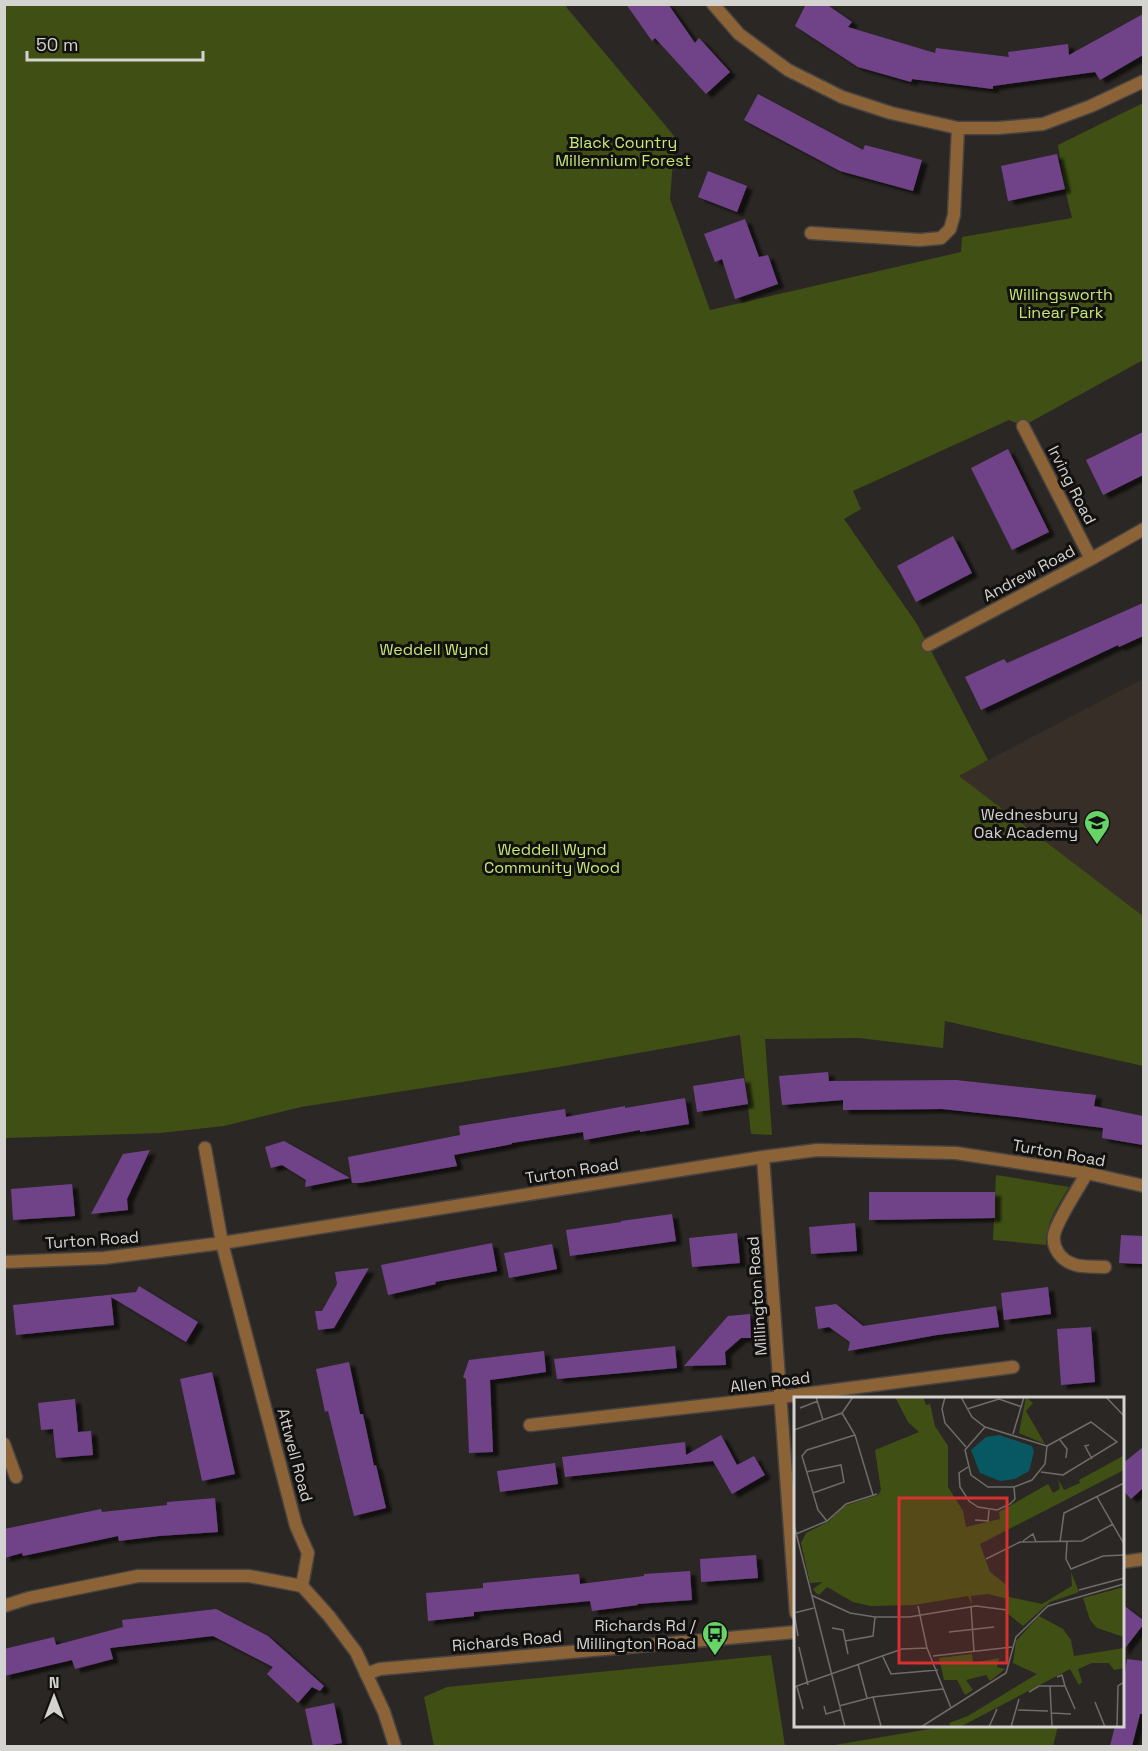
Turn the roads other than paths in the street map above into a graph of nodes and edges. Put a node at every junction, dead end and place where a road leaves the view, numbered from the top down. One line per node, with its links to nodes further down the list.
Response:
1 (713, 4): 3 (street)
2 (1143, 81): 3 (street)
3 (958, 128): 4 (street)
4 (811, 233)
5 (1023, 426): 7 (street, Irving Road)
6 (1143, 529): 7 (street, Andrew Road)
7 (1091, 559): 8 (street, Andrew Road)
8 (928, 645)
9 (205, 1148): 13 (street, Attwell Road)
10 (763, 1157): 11 (street, Turton Road); 13 (street, Turton Road); 17 (street, Millington Road)
11 (1087, 1173): 12 (street, Turton Road); 15 (street)
12 (1143, 1186)
13 (222, 1243): 14 (street, Turton Road); 23 (street, Attwell Road)
14 (4, 1262)
15 (1105, 1267)
16 (1013, 1367): 17 (street, Allen Road)
17 (781, 1398): 18 (street, Allen Road); 24 (street, Millington Road)
18 (530, 1425)
19 (4, 1444): 20 (street)
20 (16, 1477)
21 (1143, 1559): 22 (street)
22 (1124, 1562)
23 (302, 1587): 25 (street); 27 (street)
24 (794, 1598)
25 (4, 1606)
26 (794, 1632): 27 (street, Richards Road)
27 (366, 1674): 28 (street)
28 (395, 1746)

